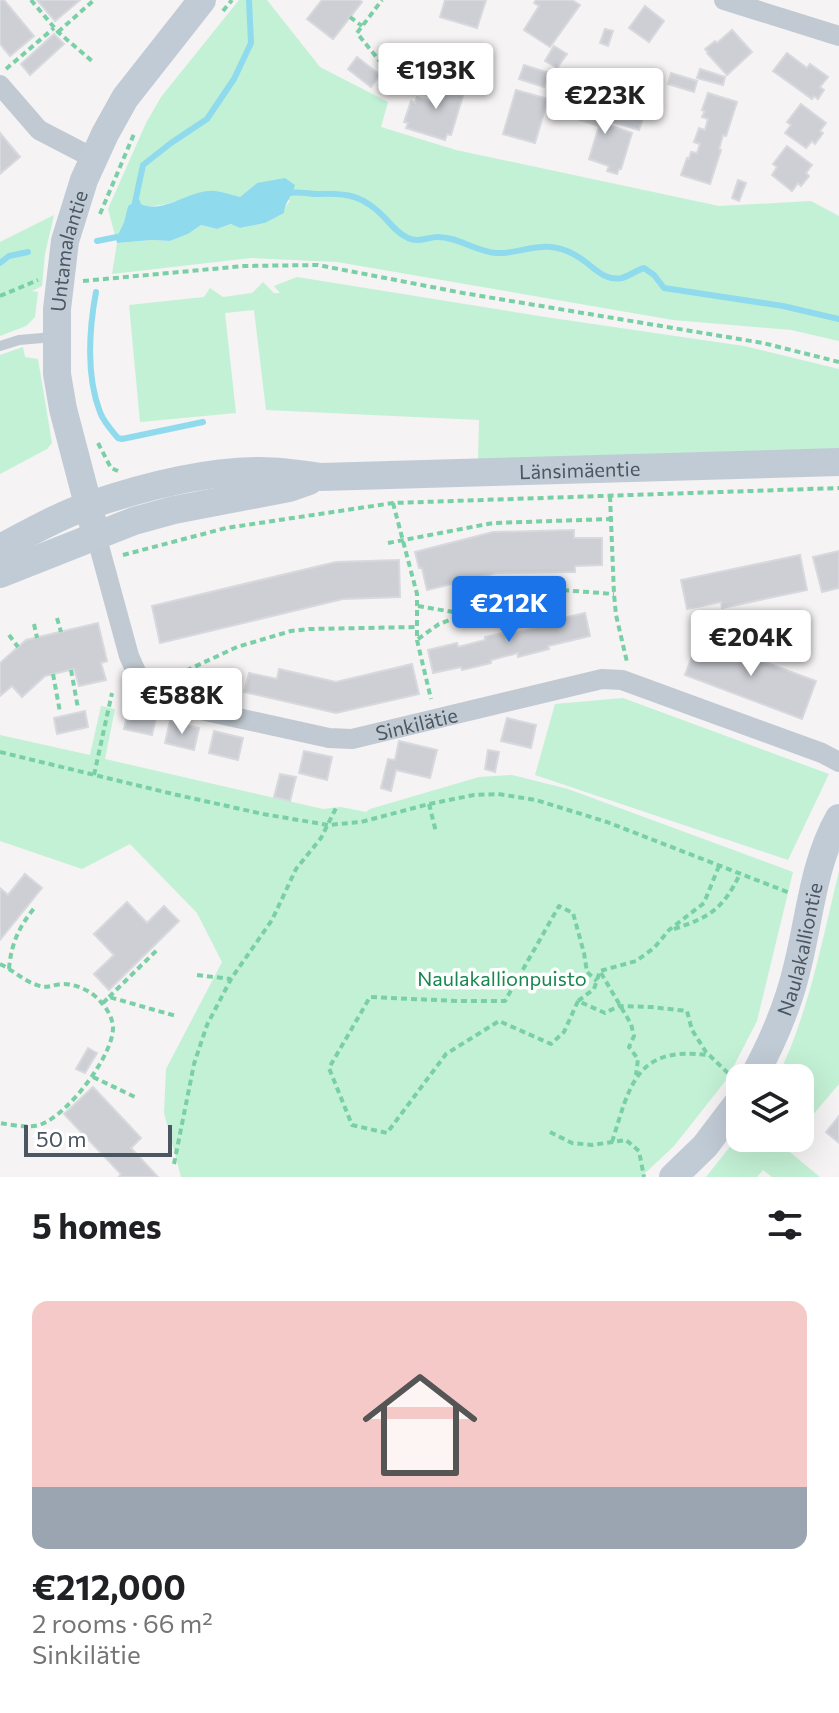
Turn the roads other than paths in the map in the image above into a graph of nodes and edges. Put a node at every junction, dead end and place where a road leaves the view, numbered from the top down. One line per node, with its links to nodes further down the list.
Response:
1 (724, 0): 3 (street)
2 (212, 6): 5 (main road, Untamalantie)
3 (839, 36)
4 (2, 78): 5 (street)
5 (93, 158): 6 (main road, Untamalantie)
6 (56, 336): 7 (lane); 10 (main road, Untamalantie)
7 (0, 346)
8 (839, 462): 9 (main road, Länsimäentie)
9 (321, 477): 10 (main road, Länsimäentie); 12 (main road, Länsimäentie)
10 (88, 506): 11 (main road, Länsimäentie); 12 (main road, Untamalantie)
11 (0, 548)
12 (100, 548): 13 (main road, Länsimäentie); 14 (street, Sinkilätie)
13 (0, 574)
14 (839, 762)
15 (839, 818): 16 (main road, Naulakalliontie)
16 (756, 1064)
17 (726, 1113): 18 (main road, Naulakalliontie)
18 (673, 1177)

